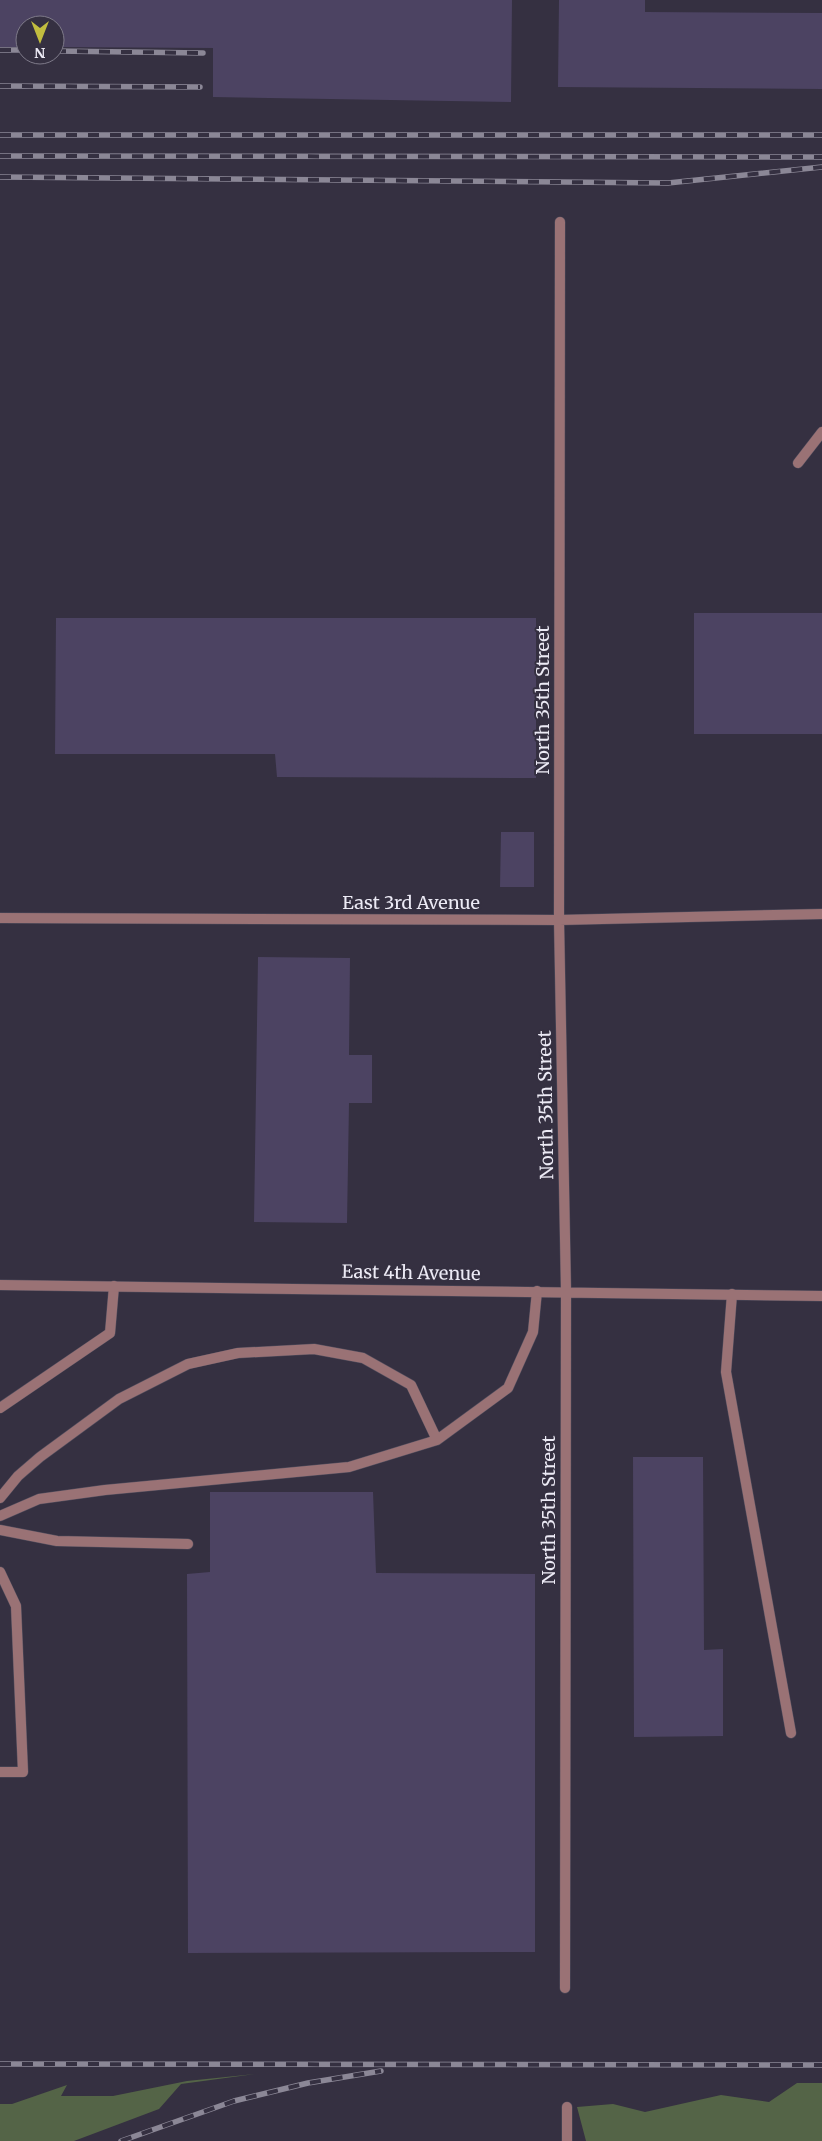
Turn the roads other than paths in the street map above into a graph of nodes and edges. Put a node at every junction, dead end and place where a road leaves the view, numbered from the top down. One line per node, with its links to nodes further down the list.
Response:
1 (560, 222): 6 (street, North 35th Street)
2 (822, 432): 3 (street)
3 (798, 463)
4 (822, 914): 6 (street, East 3rd Avenue)
5 (0, 918): 6 (street, East 3rd Avenue)
6 (559, 920): 10 (street, North 35th Street)
7 (0, 1285): 8 (street, East 4th Avenue)
8 (114, 1286): 9 (street, East 4th Avenue); 13 (street)
9 (536, 1291): 10 (street, East 4th Avenue); 14 (street)
10 (566, 1292): 11 (street, East 4th Avenue); 22 (street, North 35th Street)
11 (732, 1294): 12 (street, East 4th Avenue); 20 (street)
12 (822, 1296)
13 (0, 1408)
14 (437, 1440): 15 (street); 16 (street)
15 (0, 1498)
16 (0, 1516)
17 (0, 1530): 18 (street)
18 (188, 1544)
19 (0, 1572): 21 (street)
20 (791, 1733)
21 (0, 1772)
22 (564, 1988)
23 (567, 2107): 24 (street)
24 (567, 2141)

